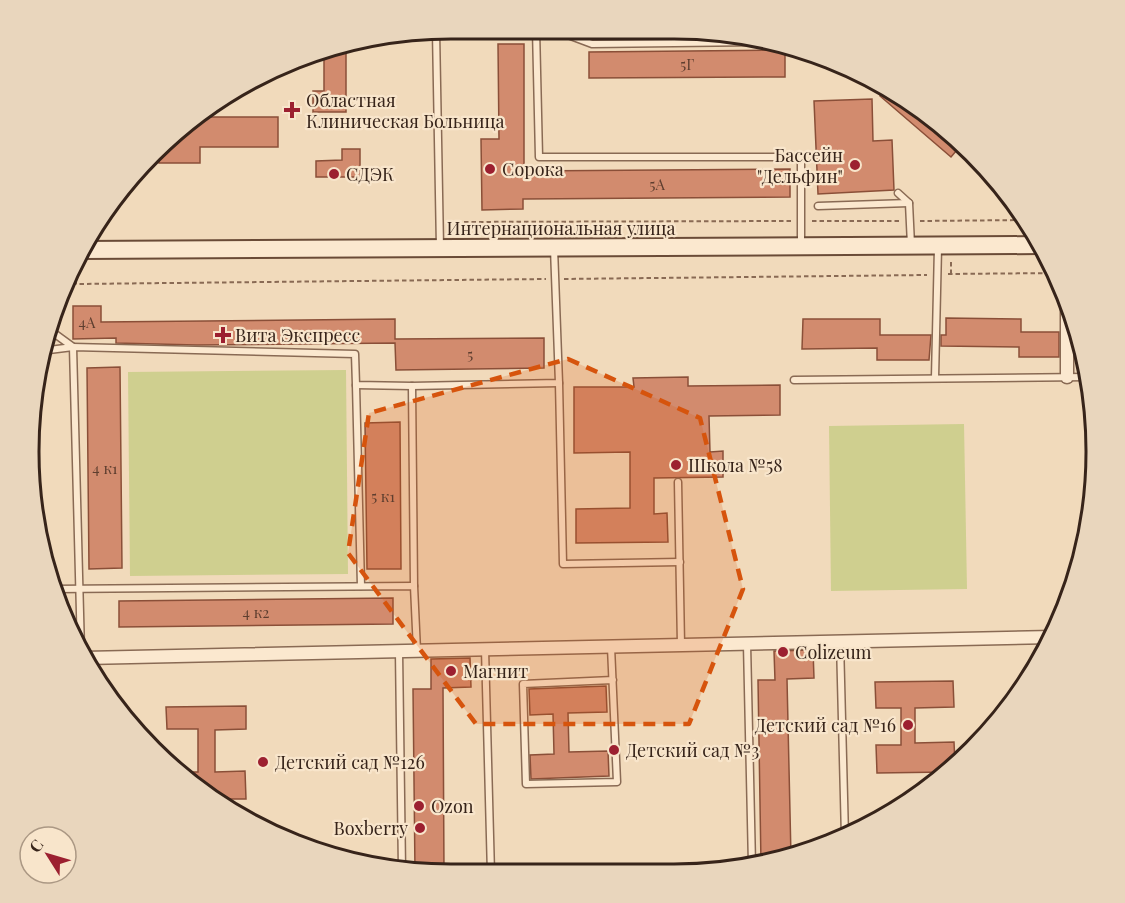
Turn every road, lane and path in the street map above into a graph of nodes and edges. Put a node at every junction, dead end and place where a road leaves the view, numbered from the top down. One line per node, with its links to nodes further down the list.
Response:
1 (536, 39): 9 (lane)
2 (579, 39): 4 (lane)
3 (436, 40): 11 (lane)
4 (722, 42)
5 (898, 193): 6 (lane)
6 (909, 203): 7 (lane); 10 (lane)
7 (818, 206)
8 (1015, 220): 10 (path)
9 (801, 221): 10 (path); 11 (path); 13 (lane)
10 (910, 221): 14 (lane)
11 (440, 222): 16 (lane)
12 (1031, 245): 15 (main road, Интернациональная улица)
13 (801, 246): 14 (main road, Интернациональная улица); 17 (main road, Интернациональная улица)
14 (911, 246): 15 (main road, Интернациональная улица)
15 (938, 246): 25 (lane)
16 (440, 248): 17 (main road, Интернациональная улица); 18 (main road, Интернациональная улица)
17 (554, 248): 27 (lane)
18 (92, 250)
19 (1067, 329): 23 (street)
20 (56, 335): 21 (lane)
21 (73, 347): 22 (lane); 28 (lane); 35 (lane)
22 (52, 350)
23 (1067, 377): 24 (lane); 25 (lane)
24 (1079, 377)
25 (935, 378): 26 (lane)
26 (794, 380)
27 (559, 383): 29 (lane); 31 (lane)
28 (356, 385): 29 (lane); 32 (lane)
29 (412, 386): 33 (lane)
30 (678, 482): 31 (lane)
31 (680, 562): 40 (lane)
32 (361, 586): 33 (lane); 35 (lane)
33 (414, 586): 44 (lane)
34 (63, 589): 35 (lane)
35 (79, 589): 37 (lane)
36 (1041, 637): 38 (street)
37 (85, 640)
38 (840, 641): 39 (street); 47 (lane)
39 (747, 644): 40 (street); 48 (lane)
40 (681, 645): 41 (street)
41 (611, 646): 42 (street); 46 (lane)
42 (485, 649): 44 (street); 50 (lane)
43 (399, 651): 44 (street); 45 (street); 49 (lane)
44 (417, 651)
45 (95, 659)
46 (613, 680): 46 (lane)
47 (844, 827)
48 (752, 856)
49 (402, 860)
50 (491, 864)

